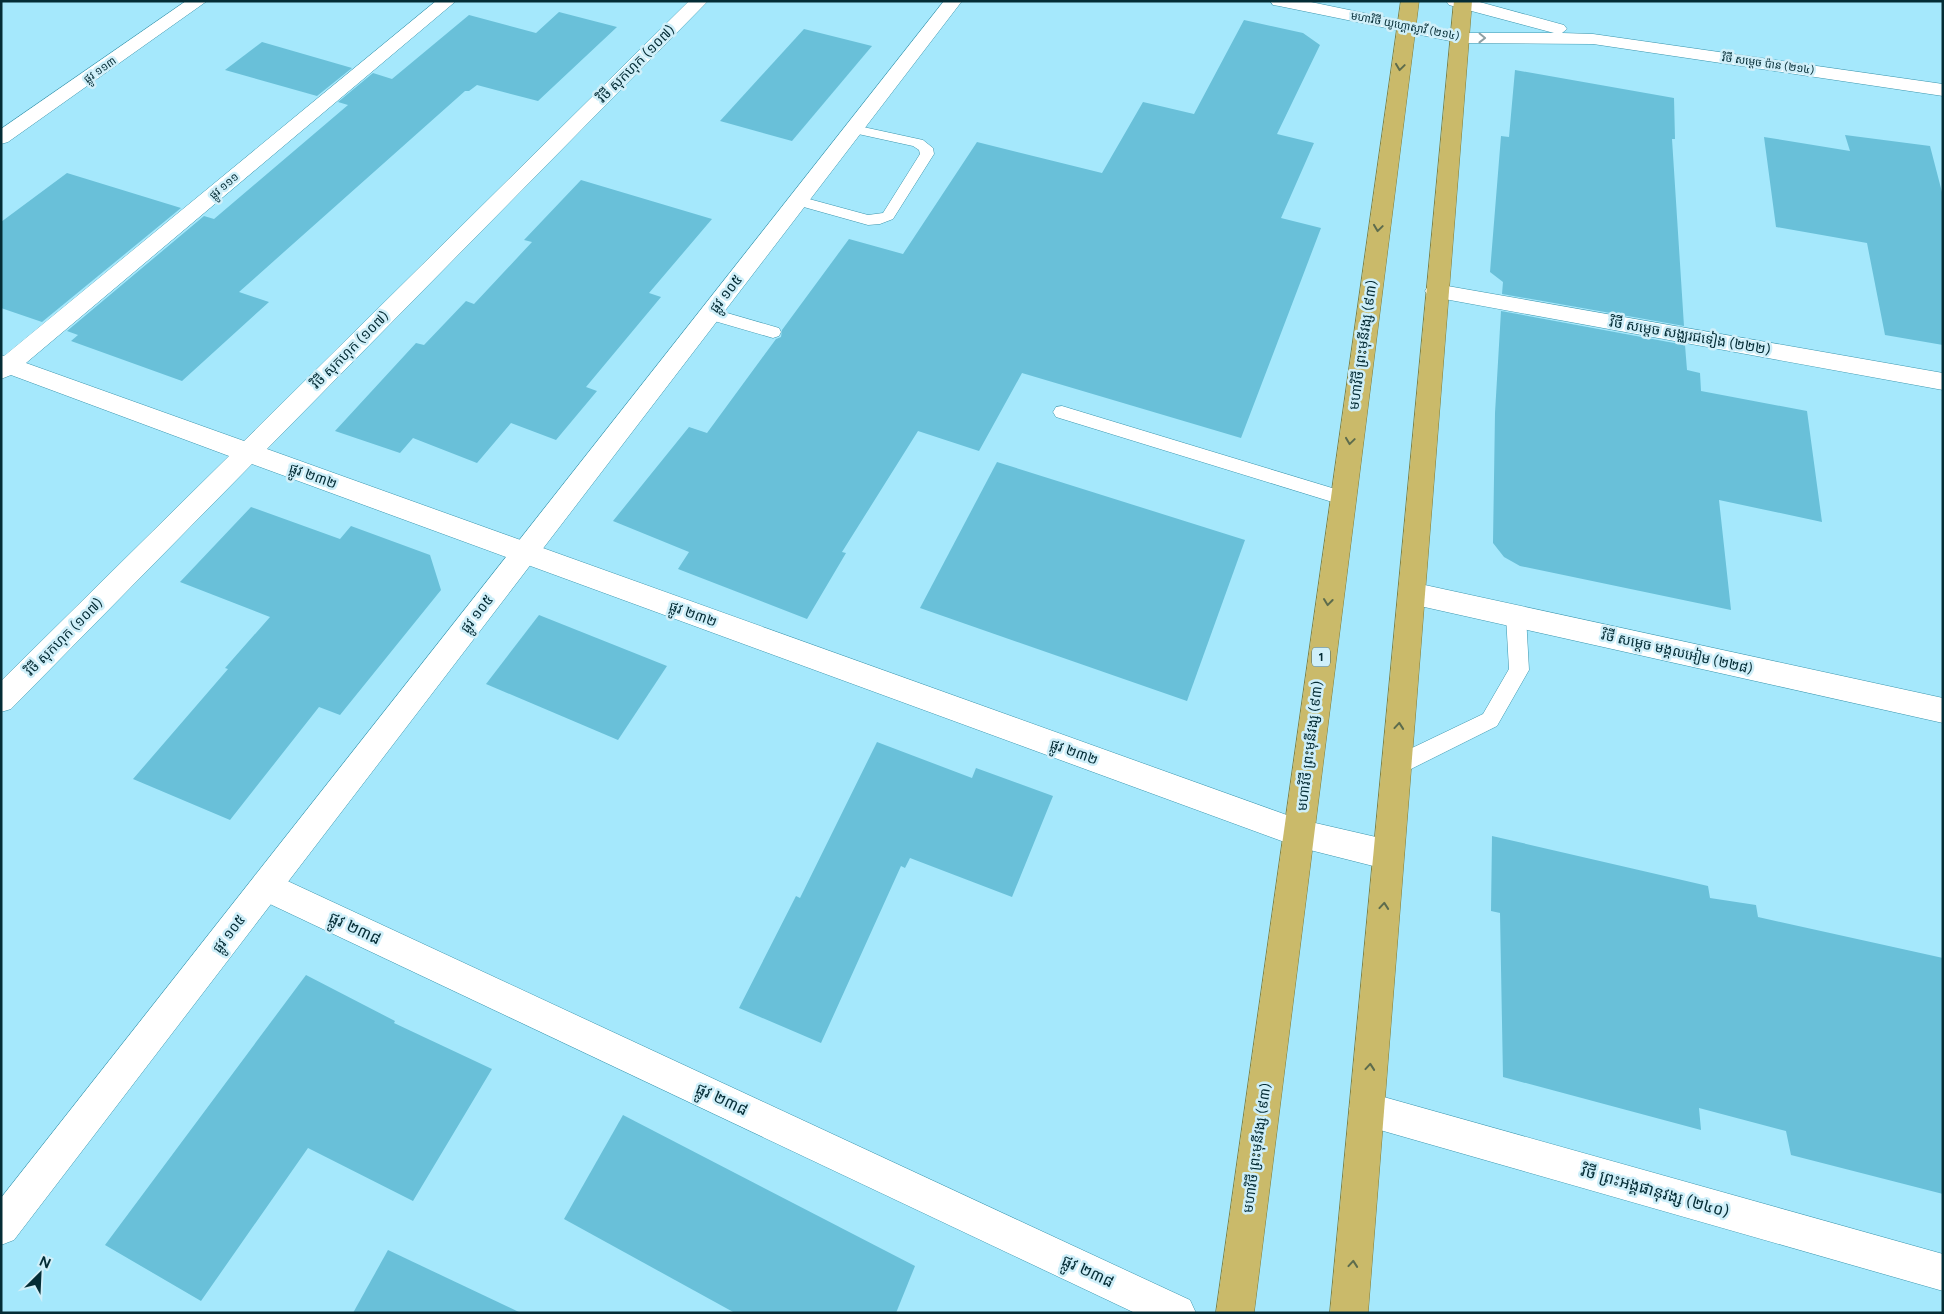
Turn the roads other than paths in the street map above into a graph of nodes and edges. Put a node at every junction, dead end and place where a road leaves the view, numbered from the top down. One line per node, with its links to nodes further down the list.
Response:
1 (198, 1): 13 (street, ផ្លូវ ១១៣)
2 (447, 1): 18 (street, ផ្លូវ ១១១)
3 (699, 1): 21 (street, វិថី សុកហុក (១០៧))
4 (954, 1): 12 (street, ផ្លូវ ១០៥)
5 (1279, 1): 8 (street, មហាវិថី យូហ្គោស្លាវី (២១៤))
6 (1410, 1): 8 (highway, មហាវិថី ព្រះមុនីវង្ស (៩៣) / 1)
7 (1460, 2): 9 (highway); 10 (street)
8 (1406, 28): 9 (street, មហាវិថី យូហ្គោស្លាវី (២១៤)); 22 (highway, មហាវិថី ព្រះមុនីវង្ស (៩៣) / 1, one-way to 22)
9 (1460, 38): 10 (street, មហាវិថី យូហ្គោស្លាវី (២១៤), one-way to 10); 15 (highway)
10 (1593, 39): 11 (street, វិថី សម្តេច ប៉ាន (២១៤))
11 (1943, 90)
12 (854, 129): 14 (street, ផ្លូវ ១០៥); 14 (lane)
13 (1, 138)
14 (798, 202): 16 (street, ផ្លូវ ១០៥)
15 (1436, 291): 19 (street, វិថី សម្តេច សង្ឈរជទៀង (២២២)); 24 (highway)
16 (710, 314): 17 (lane); 23 (street, ផ្លូវ ១០៥)
17 (773, 332)
18 (4, 366): 21 (street, ផ្លូវ ២៣២)
19 (1943, 382)
20 (1062, 412): 22 (lane)
21 (248, 452): 23 (street, ផ្លូវ ២៣២); 26 (street, វិថី សុកហុក (១០៧))
22 (1342, 498): 29 (highway, មហាវិថី ព្រះមុនីវង្ស (៩៣) / 1, one-way to 29)
23 (525, 553): 29 (street, ផ្លូវ ២៣២); 31 (street, ផ្លូវ ១០៥)
24 (1411, 593): 25 (street, វិថី សម្តេច មង្គលអៀម (២២៨)); 28 (highway, one-way to 24)
25 (1516, 616): 27 (street, វិថី សម្តេច មង្គលអៀម (២២៨)); 28 (lane)
26 (1, 700)
27 (1943, 711)
28 (1396, 766): 30 (highway)
29 (1298, 834): 30 (street, ផ្លូវ ២៣២); 36 (highway, មហាវិថី ព្រះមុនីវង្ស (៩៣) / 1)
30 (1388, 855): 32 (highway, one-way to 30)
31 (266, 886): 33 (street, ផ្លូវ ១០៥); 35 (street, ផ្លូវ ២៣៨)
32 (1366, 1109): 34 (street, វិថី ព្រះអង្គផានុវង្ស (២៤០)); 37 (highway, one-way to 32)
33 (1, 1227)
34 (1943, 1273)
35 (1177, 1313)
36 (1235, 1313)
37 (1349, 1313)

